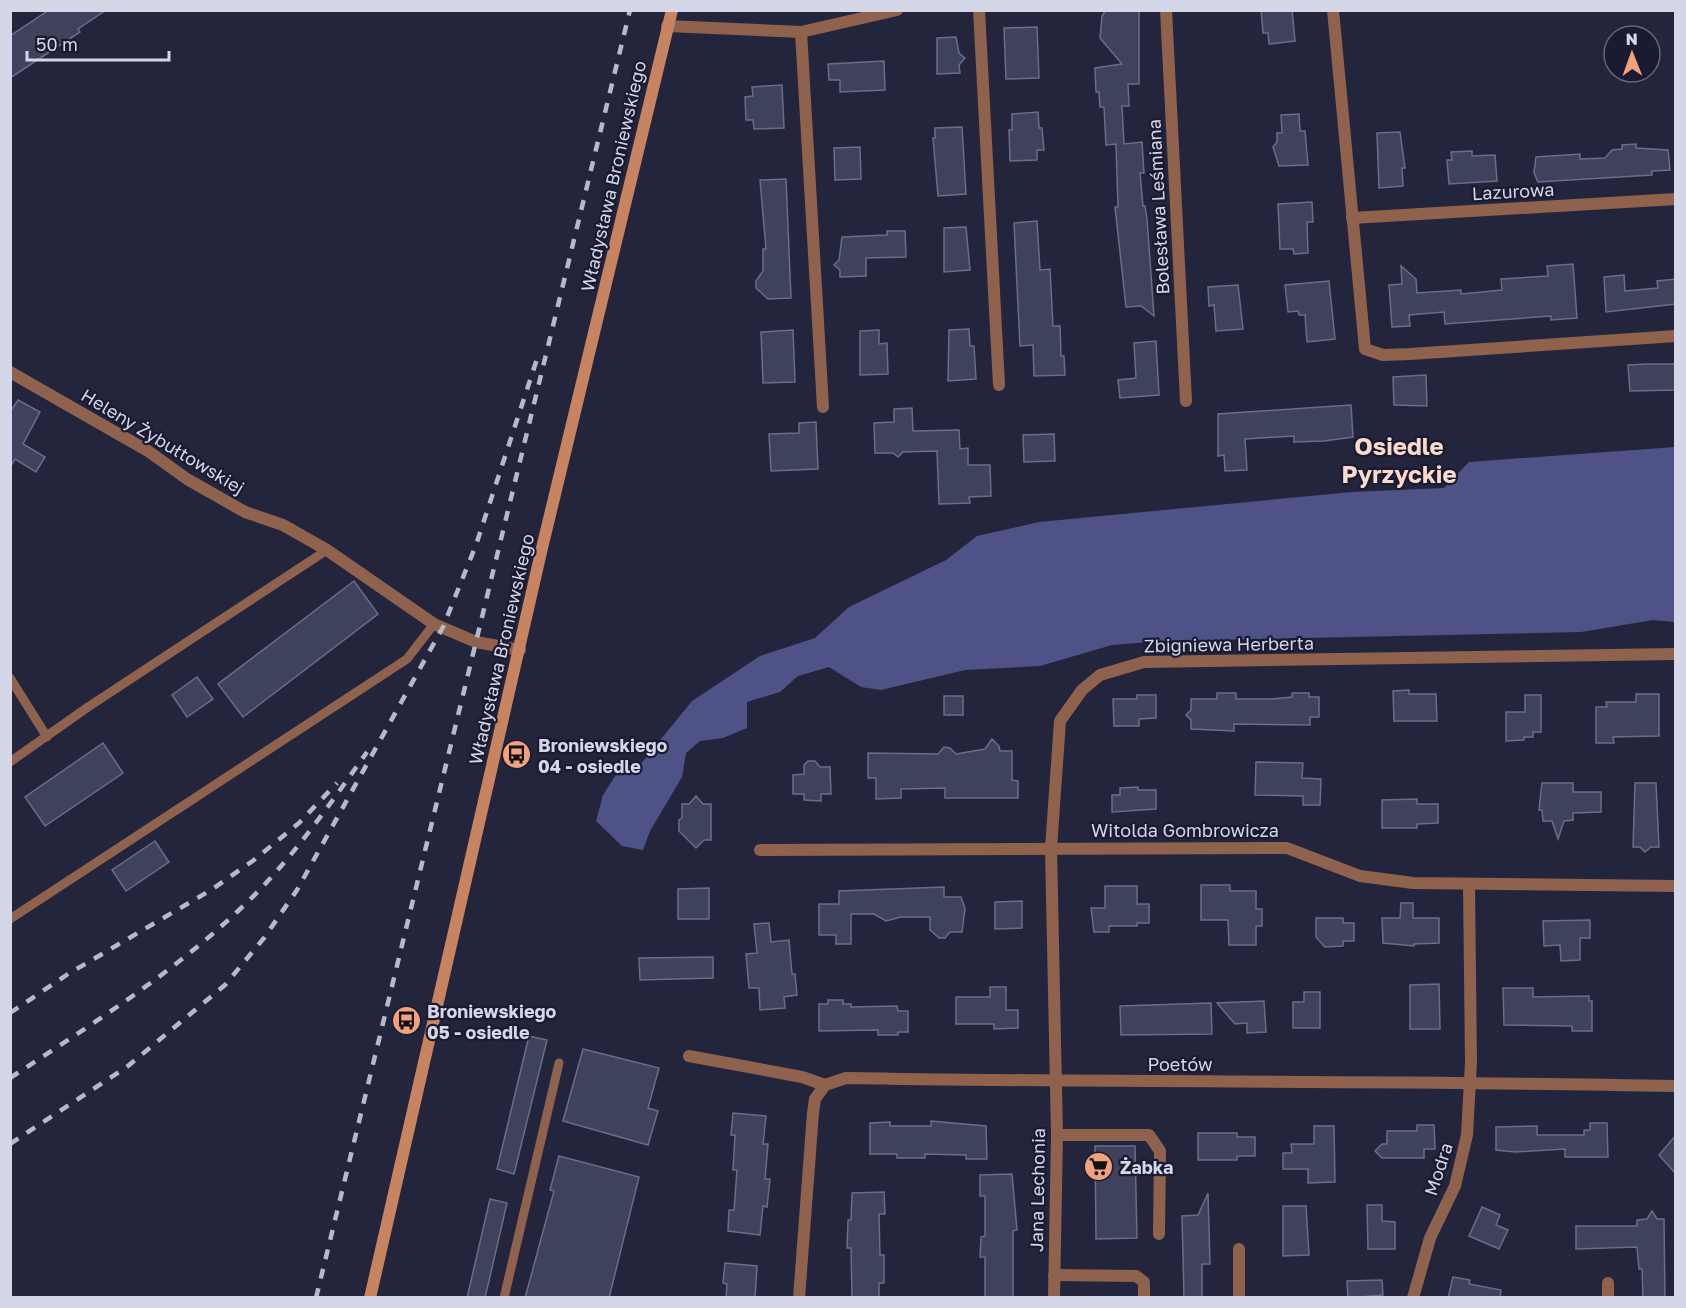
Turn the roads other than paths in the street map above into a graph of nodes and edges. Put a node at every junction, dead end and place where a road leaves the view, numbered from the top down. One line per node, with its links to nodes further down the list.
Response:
1 (672, 10): 6 (main road, Władysława Broniewskiego)
2 (897, 10): 7 (street)
3 (979, 10): 12 (street)
4 (1166, 10): 13 (street, Bolesława Leśmiana)
5 (1333, 10): 9 (street)
6 (667, 26): 7 (street); 17 (main road, Władysława Broniewskiego)
7 (801, 32): 14 (street)
8 (1676, 199): 9 (street, Lazurowa)
9 (1352, 218): 10 (street)
10 (1676, 336)
11 (10, 372): 15 (street, Heleny Żybułtowskiej)
12 (999, 386)
13 (1186, 401)
14 (823, 407)
15 (327, 550): 16 (street, Heleny Żybułtowskiej); 20 (lane)
16 (434, 624): 17 (street, Heleny Żybułtowskiej); 26 (lane)
17 (520, 650): 38 (main road, Władysława Broniewskiego)
18 (1676, 654): 22 (street, Zbigniewa Herberta)
19 (10, 678): 20 (lane)
20 (47, 737): 21 (lane)
21 (10, 762)
22 (1051, 848): 23 (street, Witolda Gombrowicza); 24 (street, Witolda Gombrowicza); 29 (street, Zbigniewa Herberta)
23 (760, 850)
24 (1469, 885): 25 (street, Witolda Gombrowicza); 30 (street)
25 (1676, 886)
26 (10, 919)
27 (689, 1056): 31 (street, Poetów)
28 (559, 1063): 39 (lane)
29 (1055, 1082): 30 (street, Poetów); 31 (street, Poetów); 33 (street, Jana Lechonia)
30 (1468, 1082): 32 (street, Poetów); 44 (street, Modra)
31 (825, 1084): 40 (street)
32 (1676, 1086)
33 (1056, 1135): 34 (street); 36 (street, Jana Lechonia)
34 (1159, 1234)
35 (1239, 1249): 43 (street)
36 (1054, 1275): 41 (street, Jana Lechonia); 42 (street)
37 (1608, 1283): 45 (street)
38 (370, 1298)
39 (504, 1298)
40 (799, 1298)
41 (1054, 1298)
42 (1144, 1298)
43 (1239, 1298)
44 (1413, 1298)
45 (1608, 1298)

